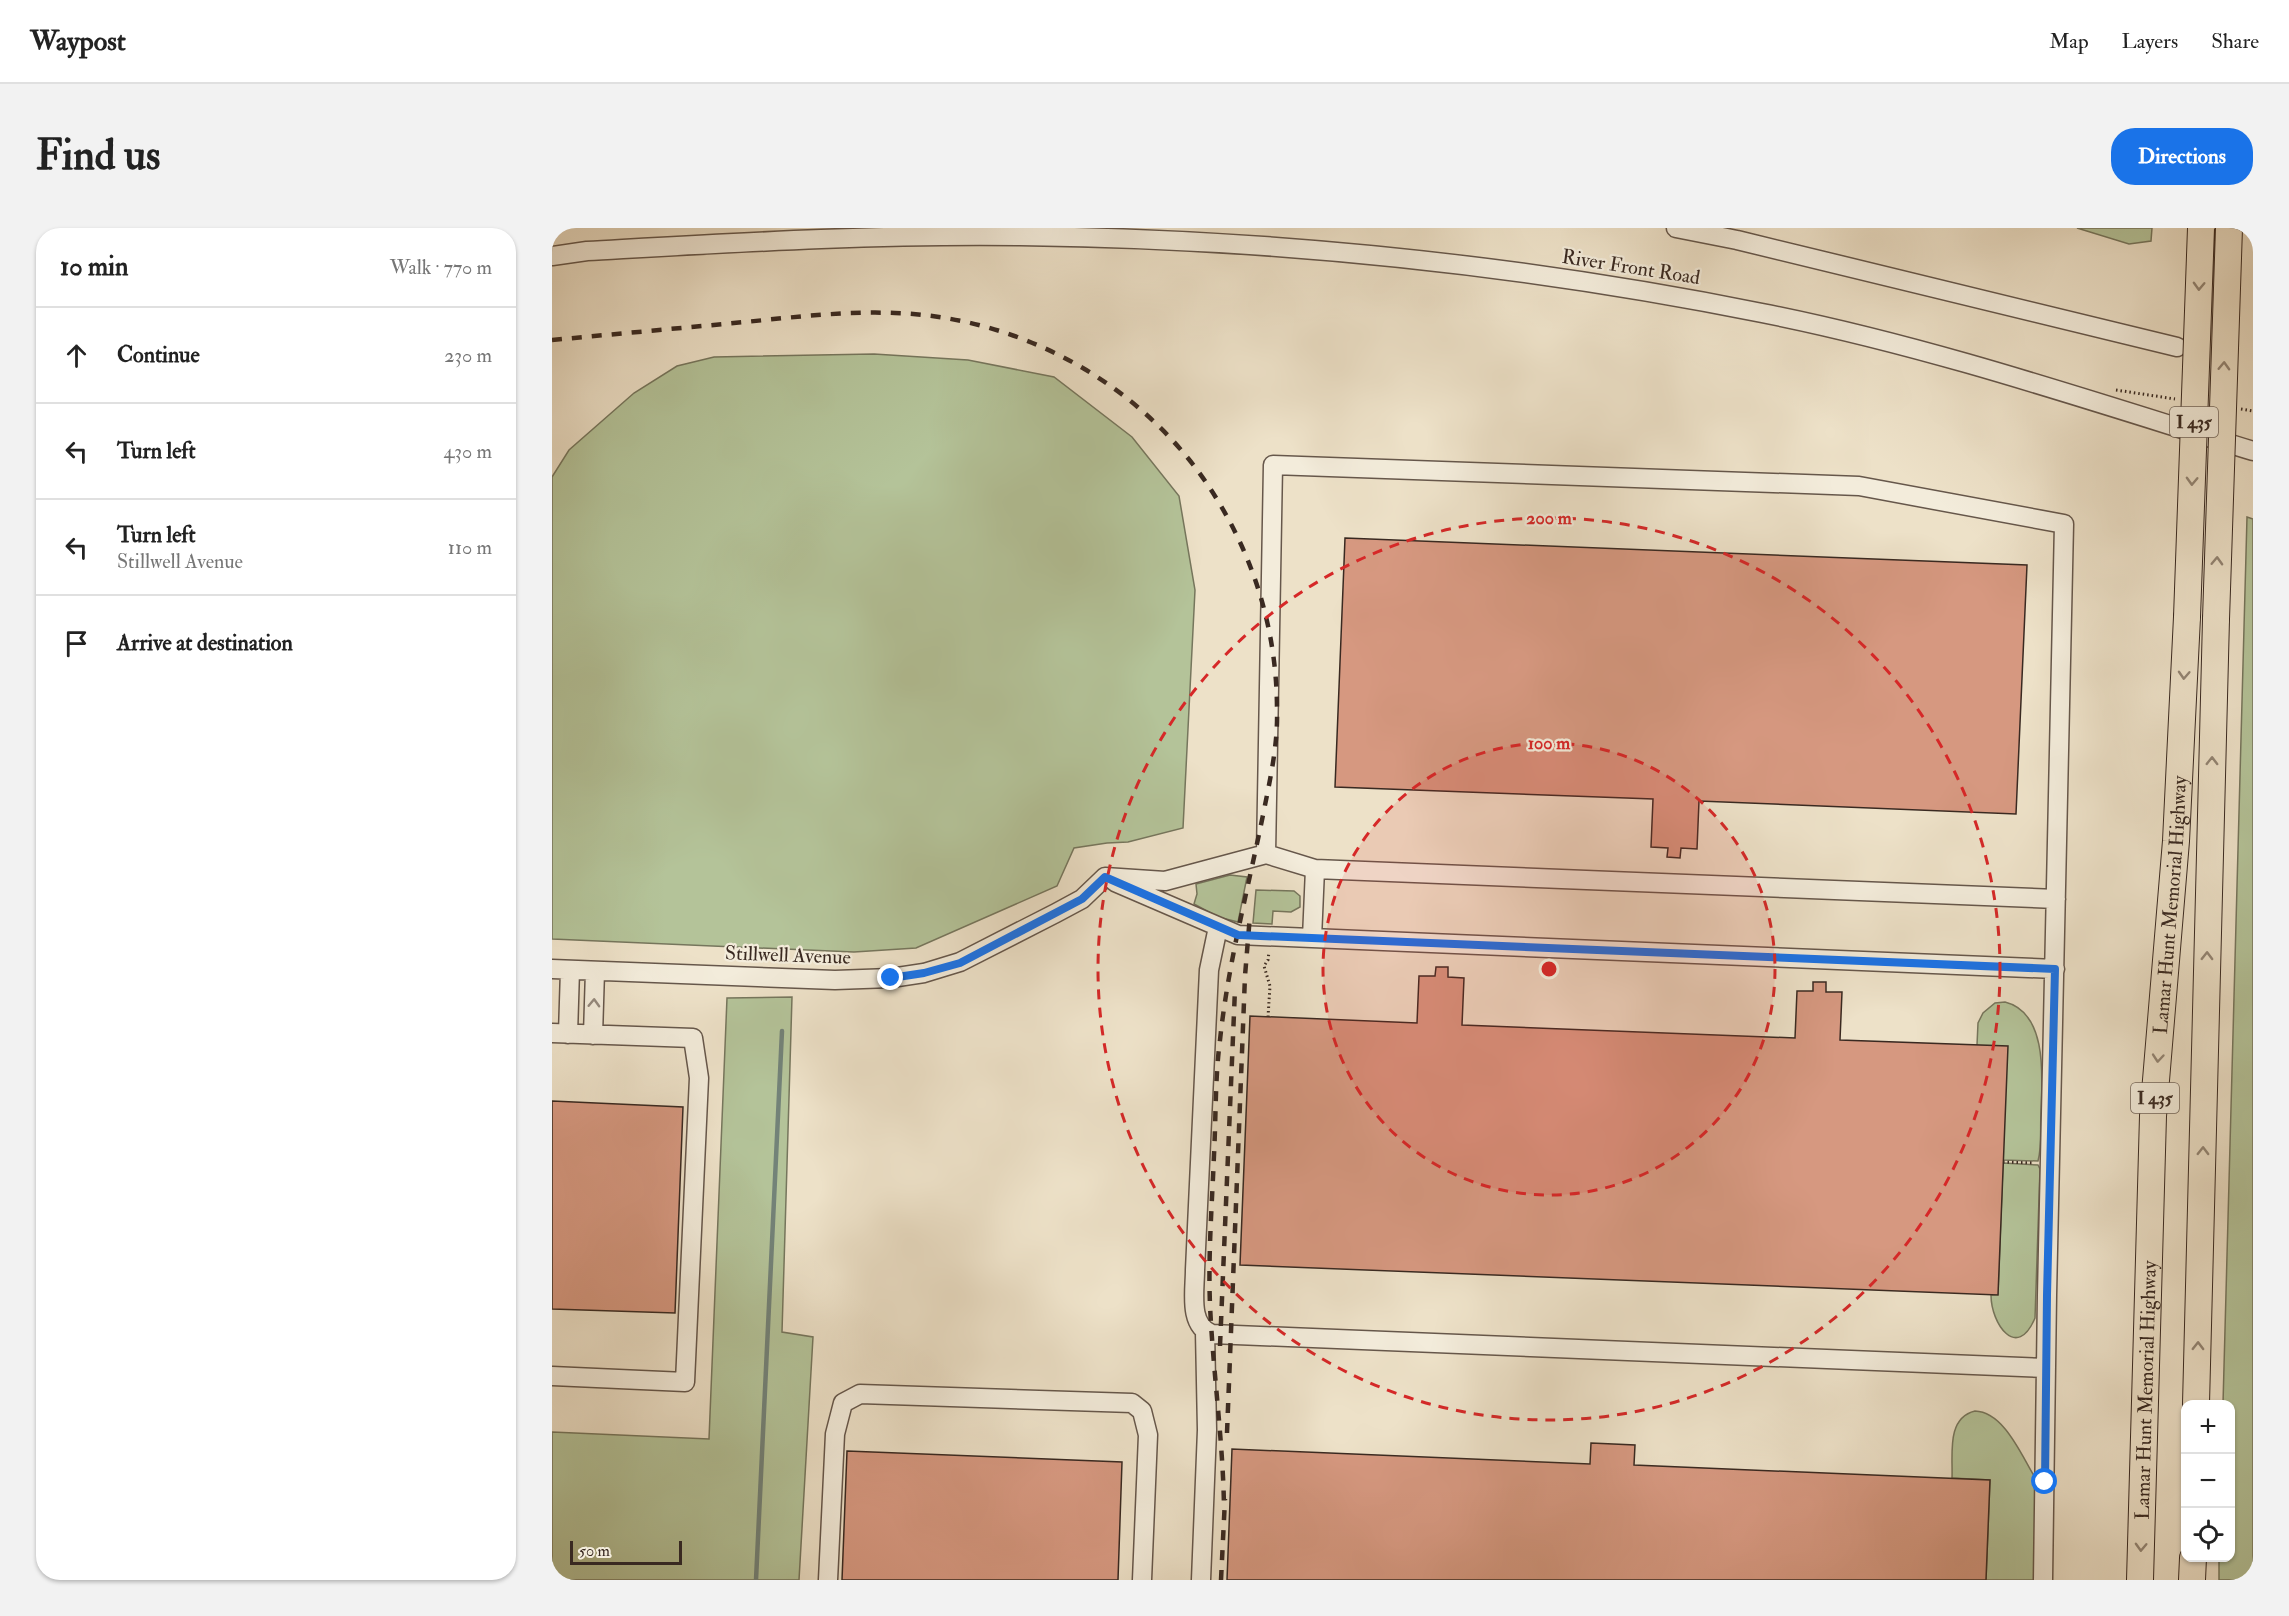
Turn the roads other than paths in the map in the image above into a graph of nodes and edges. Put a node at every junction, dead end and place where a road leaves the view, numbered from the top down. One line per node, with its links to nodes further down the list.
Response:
1 (1676, 228): 5 (street)
2 (2201, 228): 27 (highway, Lamar Hunt Memorial Highway / I 435, one-way to 27, bridge)
3 (2229, 228): 21 (highway, Lamar Hunt Memorial Highway / I 435, one-way to 3, bridge)
4 (552, 256): 6 (street, River Front Road)
5 (2177, 347)
6 (2253, 451)
7 (1266, 855): 8 (street); 9 (street); 10 (street)
8 (1315, 869): 10 (street); 12 (street)
9 (1105, 877): 11 (street); 15 (street, Stillwell Avenue)
10 (2056, 899): 14 (street)
11 (1218, 927): 12 (street); 18 (street)
12 (1312, 938): 14 (street)
13 (561, 969): 15 (street, Stillwell Avenue); 16 (street)
14 (2055, 969): 19 (street)
15 (595, 970): 17 (street, one-way to 15)
16 (560, 1033): 17 (street)
17 (593, 1035): 20 (street)
18 (1205, 1332): 19 (street); 25 (street)
19 (2046, 1368): 26 (street)
20 (552, 1376)
21 (2196, 1400)
22 (2193, 1562): 28 (highway)
23 (828, 1580): 24 (street)
24 (1142, 1580)
25 (1201, 1580)
26 (2043, 1580)
27 (2140, 1580)
28 (2192, 1580)

